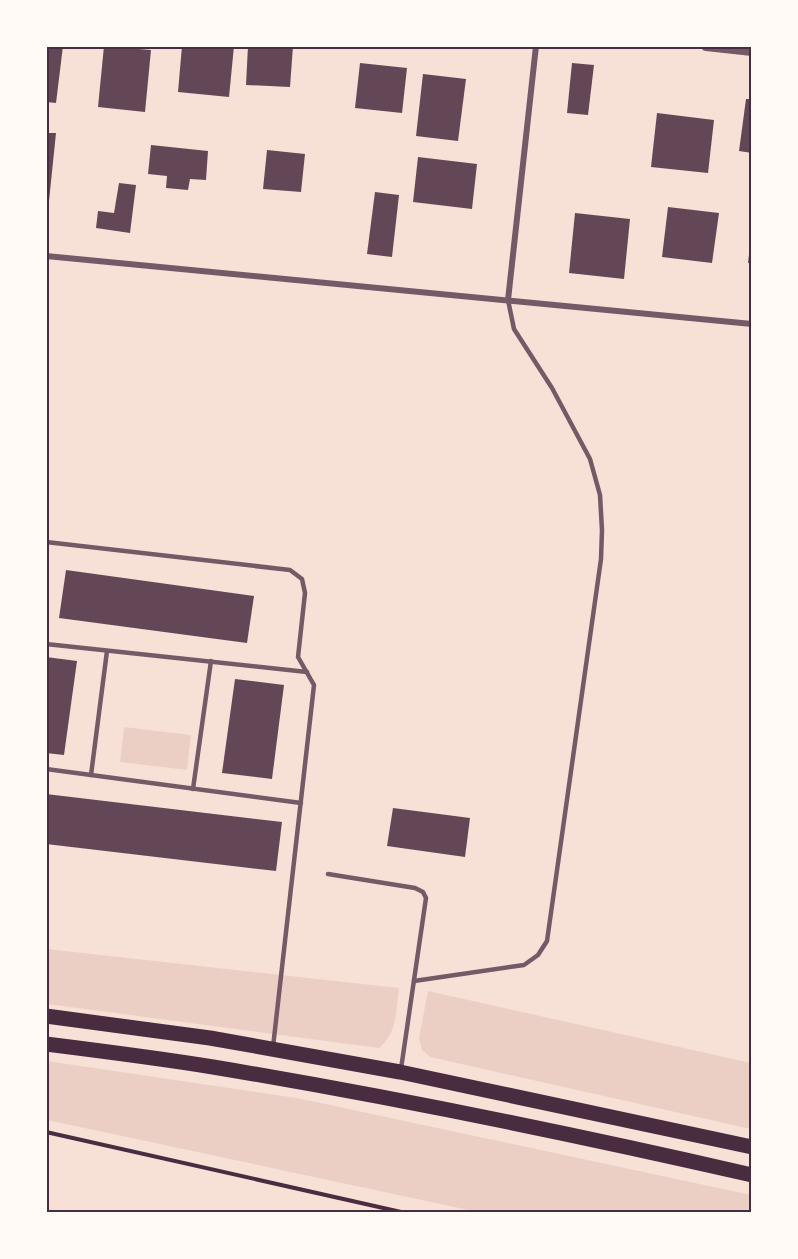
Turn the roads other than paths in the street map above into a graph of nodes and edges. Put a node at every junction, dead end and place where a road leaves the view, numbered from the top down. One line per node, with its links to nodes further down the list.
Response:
1 (536, 46): 5 (street)
2 (706, 46): 3 (street)
3 (752, 51)
4 (46, 256): 5 (street)
5 (508, 300): 6 (street); 17 (lane)
6 (752, 324)
7 (46, 542): 11 (lane)
8 (46, 644): 9 (lane)
9 (107, 651): 10 (lane); 13 (lane)
10 (211, 662): 11 (lane); 14 (lane)
11 (307, 672): 15 (lane)
12 (46, 769): 13 (lane)
13 (91, 775): 14 (lane)
14 (193, 789): 15 (lane)
15 (301, 803): 20 (lane)
16 (328, 873): 17 (lane)
17 (414, 981): 21 (lane)
18 (46, 1016): 20 (main road)
19 (46, 1044): 23 (main road)
20 (273, 1050): 21 (main road)
21 (400, 1072): 22 (main road)
22 (752, 1147)
23 (752, 1175)

